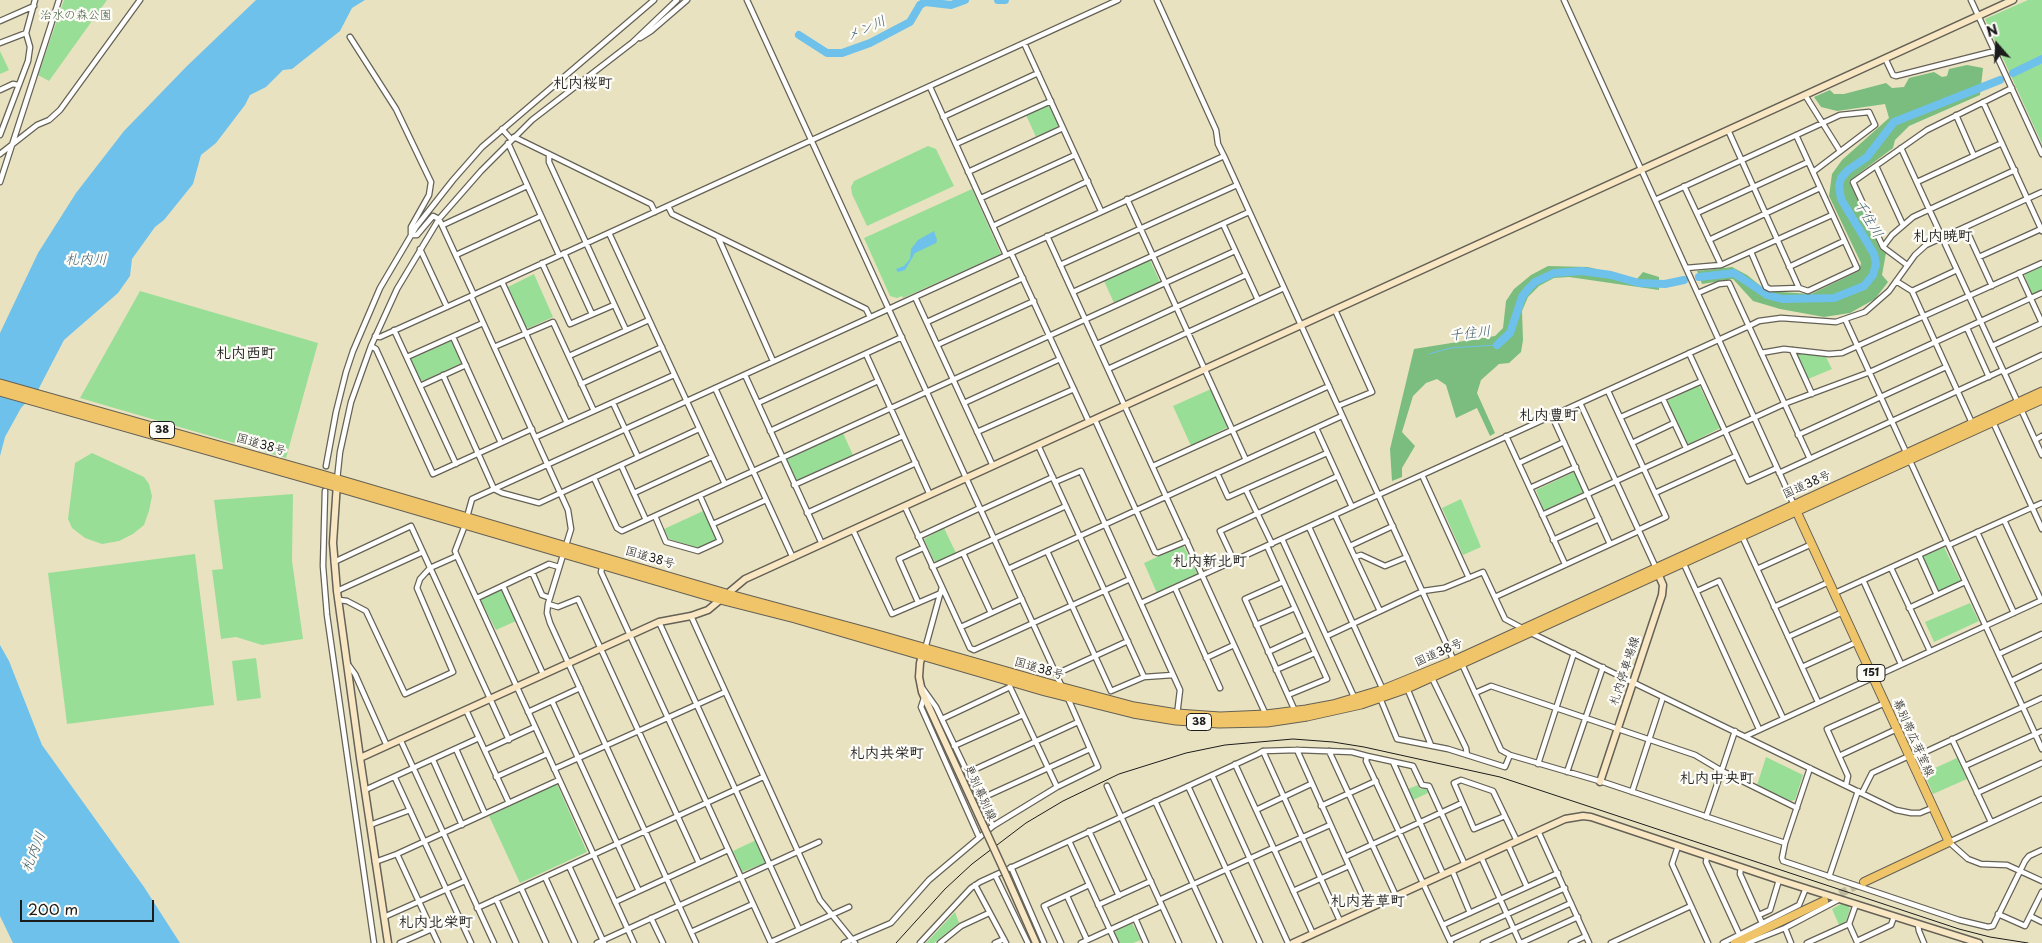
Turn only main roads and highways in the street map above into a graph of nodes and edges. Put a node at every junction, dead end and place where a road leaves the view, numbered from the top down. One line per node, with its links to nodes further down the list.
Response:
1 (0, 384): 7 (highway, 国道38号 / 38)
2 (0, 391): 7 (highway, 国道38号 / 38)
3 (2042, 392): 5 (highway, 国道38号 / 38)
4 (2042, 399): 5 (highway, 国道38号 / 38)
5 (2019, 406): 6 (highway, 国道38号 / 38); 6 (highway, 国道38号 / 38)
6 (1908, 456): 8 (highway, 国道38号 / 38)
7 (325, 479): 12 (highway, 国道38号 / 38)
8 (1795, 508): 9 (highway, 国道38号 / 38); 9 (highway, 国道38号 / 38); 13 (main road, 幕別帯広芽室線 / 151)
9 (1682, 560): 10 (highway, 国道38号 / 38)
10 (1458, 662): 11 (highway, 国道38号 / 38); 11 (highway, 国道38号 / 38)
11 (1383, 695): 12 (highway, 国道38号 / 38); 12 (highway, 国道38号 / 38)
12 (1266, 718)
13 (1864, 882)
14 (1824, 901): 15 (main road)
15 (1738, 939)

